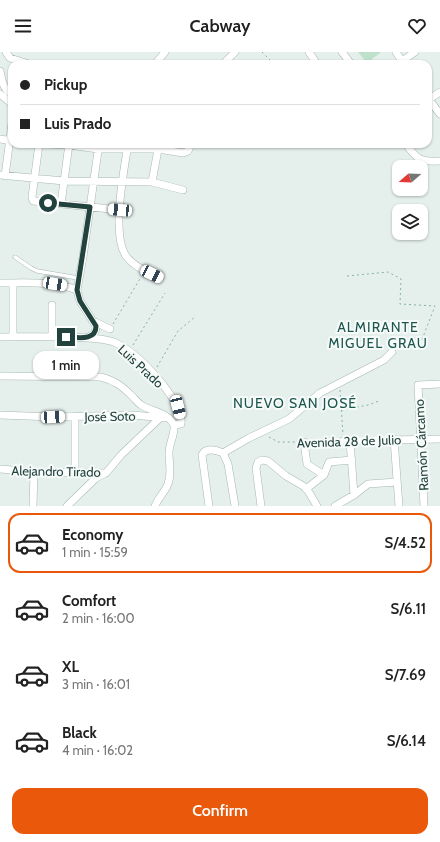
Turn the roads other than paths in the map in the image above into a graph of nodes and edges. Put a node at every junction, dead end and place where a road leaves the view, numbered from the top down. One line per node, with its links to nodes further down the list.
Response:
1 (6, 52): 5 (street)
2 (165, 52): 6 (street)
3 (235, 52): 7 (street)
4 (415, 52): 8 (street)
5 (16, 60)
6 (158, 60)
7 (227, 60)
8 (405, 60)
9 (0, 71): 10 (street)
10 (8, 92)
11 (0, 94): 12 (street)
12 (8, 101)
13 (432, 104): 14 (street)
14 (440, 114)
15 (9, 148): 25 (street)
16 (38, 148): 26 (street)
17 (69, 148): 27 (street)
18 (98, 148): 28 (street)
19 (128, 148): 30 (street)
20 (159, 148): 29 (street)
21 (163, 148): 22 (street)
22 (190, 148)
23 (409, 148): 24 (street)
24 (440, 161)
25 (2, 176): 26 (street)
26 (35, 178): 27 (street); 32 (street)
27 (64, 181): 28 (street); 32 (street)
28 (94, 182): 30 (street); 33 (street)
29 (152, 182): 30 (street); 31 (street)
30 (122, 183): 34 (street)
31 (183, 190)
32 (62, 204): 33 (street)
33 (90, 207): 34 (street); 36 (street)
34 (120, 210): 37 (street)
35 (15, 257): 36 (lane)
36 (78, 278): 40 (street)
37 (160, 278)
38 (0, 283): 39 (street)
39 (13, 283): 40 (street); 45 (street)
40 (77, 290): 42 (street)
41 (52, 304): 46 (street)
42 (93, 321): 43 (street); 47 (street)
43 (110, 329)
44 (0, 337): 45 (street, Luis Prado)
45 (13, 337): 46 (street, Luis Prado)
46 (52, 337): 47 (street, Luis Prado)
47 (86, 338): 54 (street, Luis Prado)
48 (391, 350): 59 (street)
49 (0, 376): 54 (street)
50 (440, 384): 57 (street, Ramón Cárcamo)
51 (0, 415): 52 (street, José Soto)
52 (74, 416): 53 (street, José Soto); 63 (street)
53 (161, 417): 54 (street, José Soto); 64 (street, Alejandro Tirado)
54 (173, 422): 71 (street)
55 (440, 438): 57 (street, Avenida 28 de Julio)
56 (394, 439): 57 (street, Avenida 28 de Julio); 60 (street, Avenida 28 de Julio); 66 (street)
57 (421, 439): 78 (street, Ramón Cárcamo)
58 (304, 442): 65 (street)
59 (223, 453): 72 (street); 73 (street)
60 (352, 460): 65 (street); 68 (street)
61 (0, 469): 62 (street, Alejandro Tirado)
62 (34, 472): 63 (street, Alejandro Tirado); 69 (street)
63 (75, 473): 64 (street, Alejandro Tirado)
64 (106, 473): 70 (street)
65 (324, 475): 67 (street)
66 (397, 482): 68 (street); 77 (street)
67 (306, 489): 74 (street); 75 (street)
68 (354, 495): 76 (street)
69 (33, 506)
70 (67, 506)
71 (155, 506)
72 (209, 506)
73 (234, 506)
74 (261, 506)
75 (317, 506)
76 (335, 506)
77 (399, 506)
78 (424, 506)

